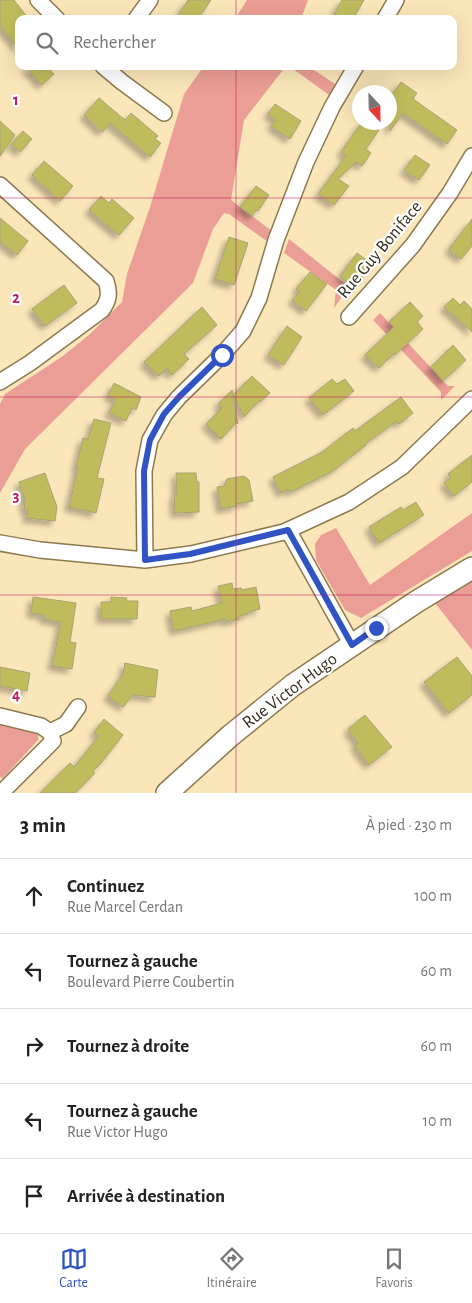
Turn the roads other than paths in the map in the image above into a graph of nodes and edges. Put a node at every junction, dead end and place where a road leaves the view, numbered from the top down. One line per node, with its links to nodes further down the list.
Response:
1 (38, 0): 4 (street)
2 (150, 0): 5 (street)
3 (396, 0): 6 (street)
4 (53, 15)
5 (139, 15)
6 (387, 15)
7 (108, 70): 9 (street)
8 (354, 70): 17 (street)
9 (164, 113)
10 (472, 156): 12 (street, Rue Guy Boniface)
11 (0, 185): 13 (street)
12 (349, 318)
13 (0, 382)
14 (472, 399): 15 (street)
15 (288, 530): 17 (street); 19 (street)
16 (0, 543): 17 (street)
17 (145, 560)
18 (472, 568): 19 (street, Rue Victor Hugo)
19 (352, 645): 24 (street, Rue Victor Hugo)
20 (78, 707): 22 (street)
21 (0, 716): 22 (street)
22 (50, 732): 23 (street)
23 (0, 793)
24 (167, 793)

